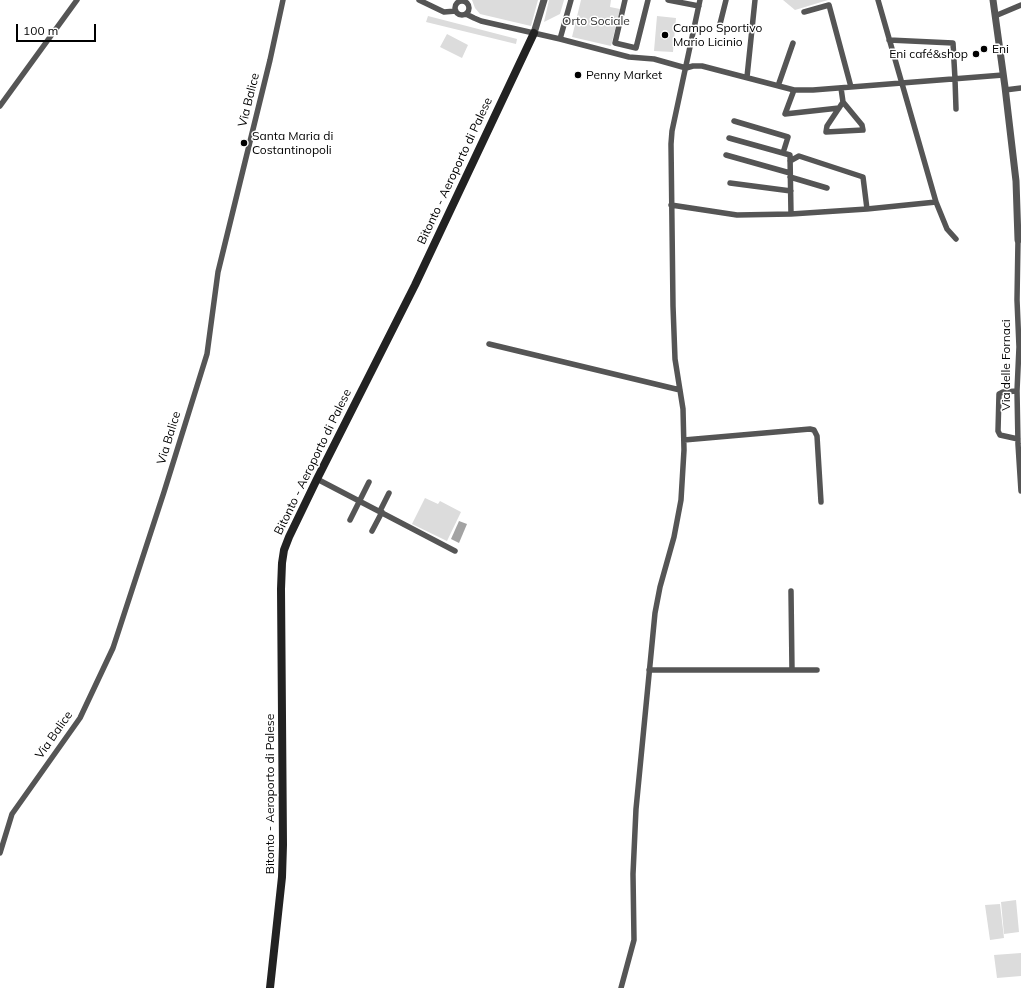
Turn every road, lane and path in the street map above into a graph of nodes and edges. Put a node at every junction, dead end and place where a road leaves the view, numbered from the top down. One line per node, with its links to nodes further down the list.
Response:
1 (77, 0): 40 (street)
2 (283, 0): 77 (street, Via Balice)
3 (419, 0): 18 (street)
4 (544, 0): 24 (street)
5 (571, 0): 25 (street)
6 (625, 0): 7 (street)
7 (648, 0)
8 (668, 0): 16 (street)
9 (700, 0): 16 (street)
10 (726, 0): 23 (street)
11 (755, 0): 30 (street)
12 (878, 0): 26 (street)
13 (993, 0): 21 (street)
14 (463, 3): 17 (street); 18 (street); 20 (street); 22 (street)
15 (1021, 5): 21 (street)
16 (699, 6): 28 (street)
17 (456, 11): 18 (street); 20 (street)
18 (444, 12)
19 (804, 12): 34 (street)
20 (466, 14): 22 (street)
21 (995, 16): 29 (street)
22 (481, 21): 24 (street)
23 (720, 24)
24 (534, 33): 25 (street); 63 (main road, Bitonto - Aeroporto di Palese)
25 (560, 39): 28 (street)
26 (889, 40): 31 (street); 32 (street)
27 (793, 43): 33 (street)
28 (686, 68): 30 (street); 53 (street)
29 (1003, 75): 31 (street); 38 (street)
30 (747, 77): 33 (street)
31 (956, 79): 32 (street); 42 (street)
32 (902, 83): 34 (street); 52 (street)
33 (778, 86): 37 (street)
34 (851, 87): 35 (street)
35 (841, 88): 37 (street); 39 (street)
36 (1021, 88): 38 (street)
37 (794, 90): 41 (street)
38 (1006, 90): 57 (street)
39 (842, 102): 41 (street); 41 (street)
40 (0, 106)
41 (839, 108)
42 (956, 109)
43 (734, 121): 45 (street)
44 (729, 138): 45 (street)
45 (783, 153): 47 (street)
46 (726, 155): 48 (street)
47 (790, 161): 48 (street); 54 (street)
48 (790, 175): 50 (street); 51 (street)
49 (730, 183): 51 (street)
50 (827, 188)
51 (791, 191): 55 (street)
52 (936, 202): 54 (street); 56 (street)
53 (671, 204): 55 (street); 59 (street)
54 (867, 209): 55 (street)
55 (791, 214)
56 (956, 239)
57 (1018, 240): 60 (street, Via delle Fornaci)
58 (489, 344): 59 (street)
59 (680, 390): 62 (street)
60 (1016, 391): 61 (street, Via delle Fornaci); 61 (street)
61 (1018, 439): 65 (street, Via delle Fornaci)
62 (684, 440): 68 (street); 74 (street)
63 (317, 479): 67 (street); 78 (main road, Bitonto - Aeroporto di Palese)
64 (369, 482): 67 (street)
65 (1021, 491)
66 (389, 493): 69 (street)
67 (360, 501): 69 (street); 70 (street)
68 (820, 502)
69 (381, 512): 71 (street); 72 (street)
70 (350, 520)
71 (372, 531)
72 (455, 551)
73 (791, 591): 75 (street)
74 (649, 670): 75 (street); 79 (street)
75 (792, 670): 76 (street)
76 (817, 670)
77 (0, 853)
78 (270, 988)
79 (621, 988)

